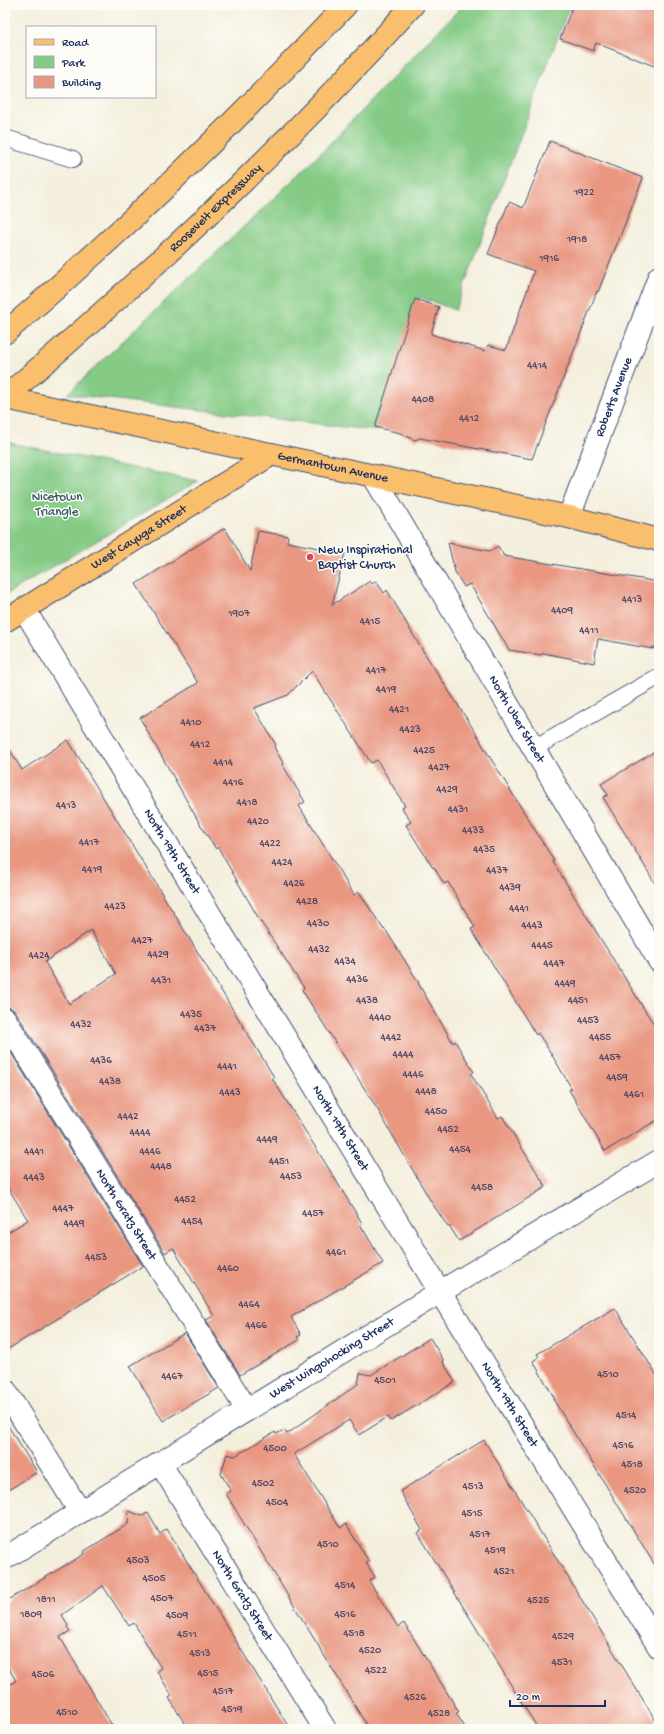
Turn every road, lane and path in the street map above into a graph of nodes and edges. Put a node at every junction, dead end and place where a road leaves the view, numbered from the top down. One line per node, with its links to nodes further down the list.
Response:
1 (346, 5): 6 (main road)
2 (413, 5): 7 (main road, Roosevelt Expressway)
3 (5, 138): 4 (lane)
4 (73, 159)
5 (659, 277): 10 (street, Roberts Avenue)
6 (5, 333)
7 (5, 397): 8 (main road, Germantown Avenue)
8 (272, 454): 9 (main road, Germantown Avenue); 12 (main road, West Cayuga Street)
9 (374, 477): 10 (main road, Germantown Avenue); 15 (street, North Uber Street)
10 (569, 517): 11 (main road, Germantown Avenue)
11 (659, 540)
12 (24, 609): 13 (main road, West Cayuga Street); 19 (street, North 19th Street)
13 (5, 620)
14 (656, 678): 15 (lane)
15 (534, 748): 16 (street, North Uber Street)
16 (659, 961)
17 (5, 1019): 21 (street, North Gratz Street)
18 (659, 1161): 19 (street, West Wingohocking Street)
19 (440, 1292): 21 (street, West Wingohocking Street); 25 (street, North 19th Street)
20 (5, 1390): 23 (street)
21 (247, 1410): 22 (street, West Wingohocking Street)
22 (160, 1463): 23 (street, West Wingohocking Street); 26 (street, North Gratz Street)
23 (80, 1512): 24 (street, West Wingohocking Street)
24 (5, 1558)
25 (659, 1647)
26 (325, 1729)

